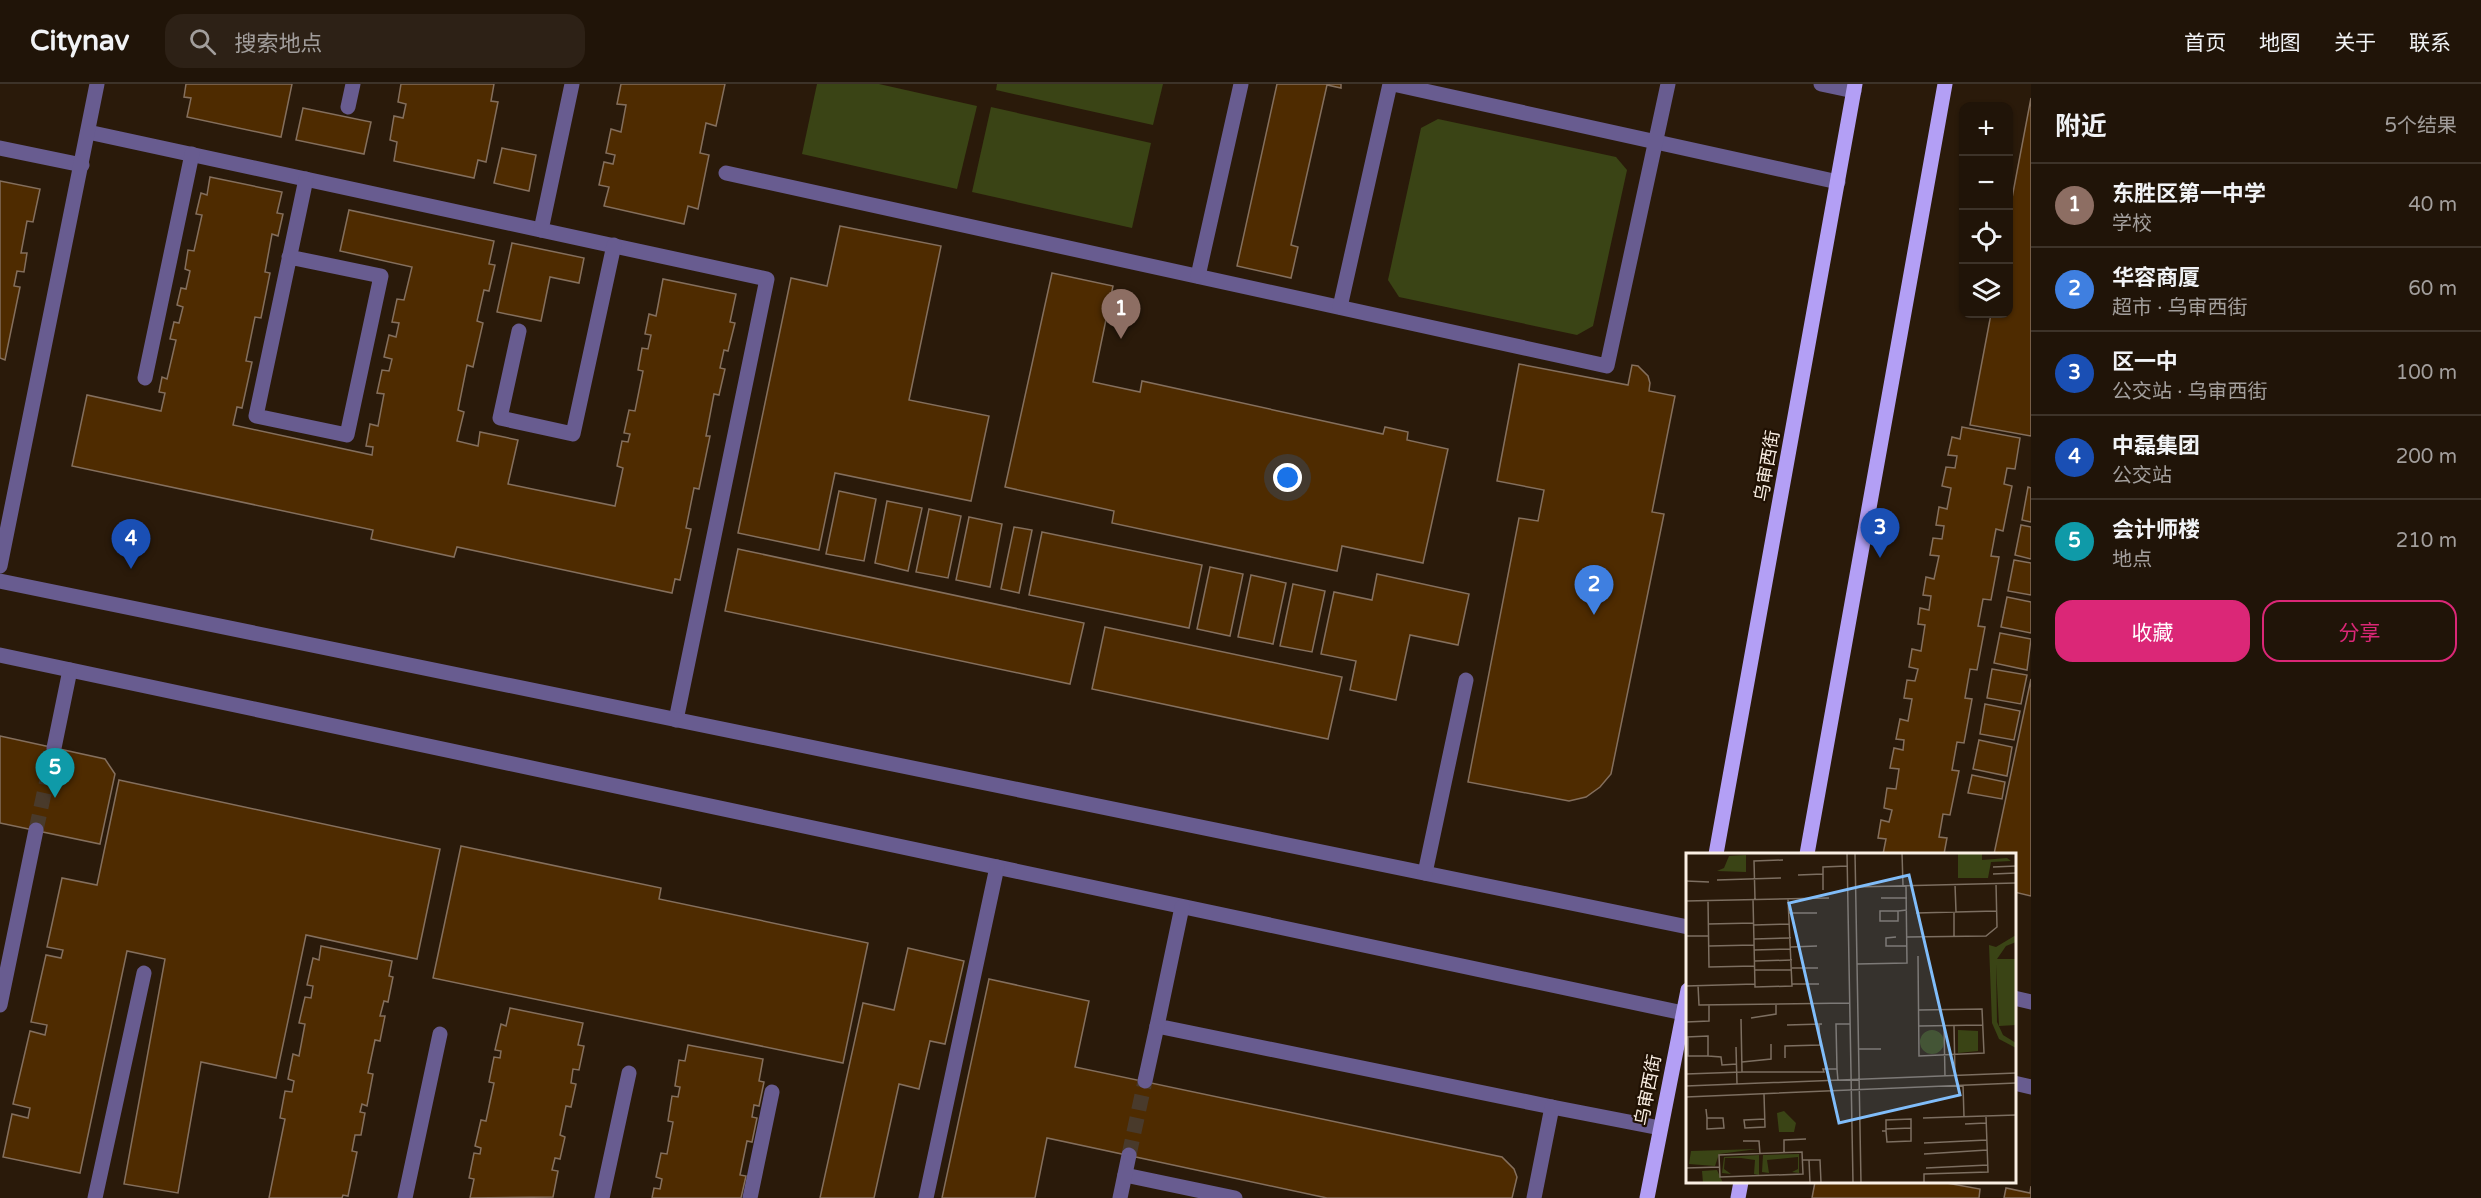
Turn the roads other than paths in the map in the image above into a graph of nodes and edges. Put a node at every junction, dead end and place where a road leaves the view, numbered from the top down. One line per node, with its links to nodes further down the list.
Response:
1 (98, 84): 11 (street)
2 (353, 84): 10 (street)
3 (572, 84): 19 (street)
4 (1241, 84): 22 (street)
5 (1391, 84): 12 (street); 23 (street)
6 (1668, 84): 12 (street)
7 (1821, 84): 9 (street)
8 (1945, 84): 35 (main road)
9 (1855, 87): 18 (main road, 乌审西街)
10 (348, 107)
11 (88, 132): 14 (street); 15 (street)
12 (1655, 142): 18 (street); 23 (street)
13 (0, 148): 15 (street)
14 (192, 154): 17 (street); 25 (street)
15 (82, 165): 26 (street)
16 (726, 173): 22 (street)
17 (306, 179): 19 (street); 21 (street)
18 (1838, 182): 34 (main road, 乌审西街)
19 (541, 230): 20 (street)
20 (614, 245): 24 (street); 31 (street)
21 (289, 257): 21 (street)
22 (1198, 276): 23 (street)
23 (1340, 307)
24 (519, 331)
25 (145, 378)
26 (0, 566)
27 (0, 581): 31 (street)
28 (0, 655): 29 (street)
29 (70, 670): 32 (street); 36 (street)
30 (1466, 680): 37 (street)
31 (676, 720): 37 (street)
32 (54, 748)
33 (36, 830): 43 (street)
34 (1716, 853)
35 (1807, 853)
36 (997, 867): 38 (street); 61 (street)
37 (1425, 873): 39 (street)
38 (1182, 907): 44 (street); 45 (street)
39 (1686, 927)
40 (144, 973): 57 (street)
41 (2016, 998): 42 (street)
42 (2031, 1002)
43 (0, 1005)
44 (1685, 1014): 53 (main road, 乌审西街)
45 (1157, 1026): 48 (street); 52 (street)
46 (440, 1034): 58 (street)
47 (629, 1073): 59 (street)
48 (1145, 1081)
49 (2016, 1083): 50 (street)
50 (2031, 1087)
51 (772, 1092): 60 (street)
52 (1552, 1107): 53 (street); 64 (street)
53 (1660, 1128): 65 (main road, 乌审西街)
54 (1129, 1155): 55 (street)
55 (1125, 1175): 62 (street); 63 (street)
56 (1741, 1183): 66 (main road)
57 (95, 1198)
58 (405, 1198)
59 (602, 1198)
60 (750, 1198)
61 (926, 1198)
62 (1120, 1198)
63 (1235, 1198)
64 (1534, 1198)
65 (1647, 1198)
66 (1738, 1198)

